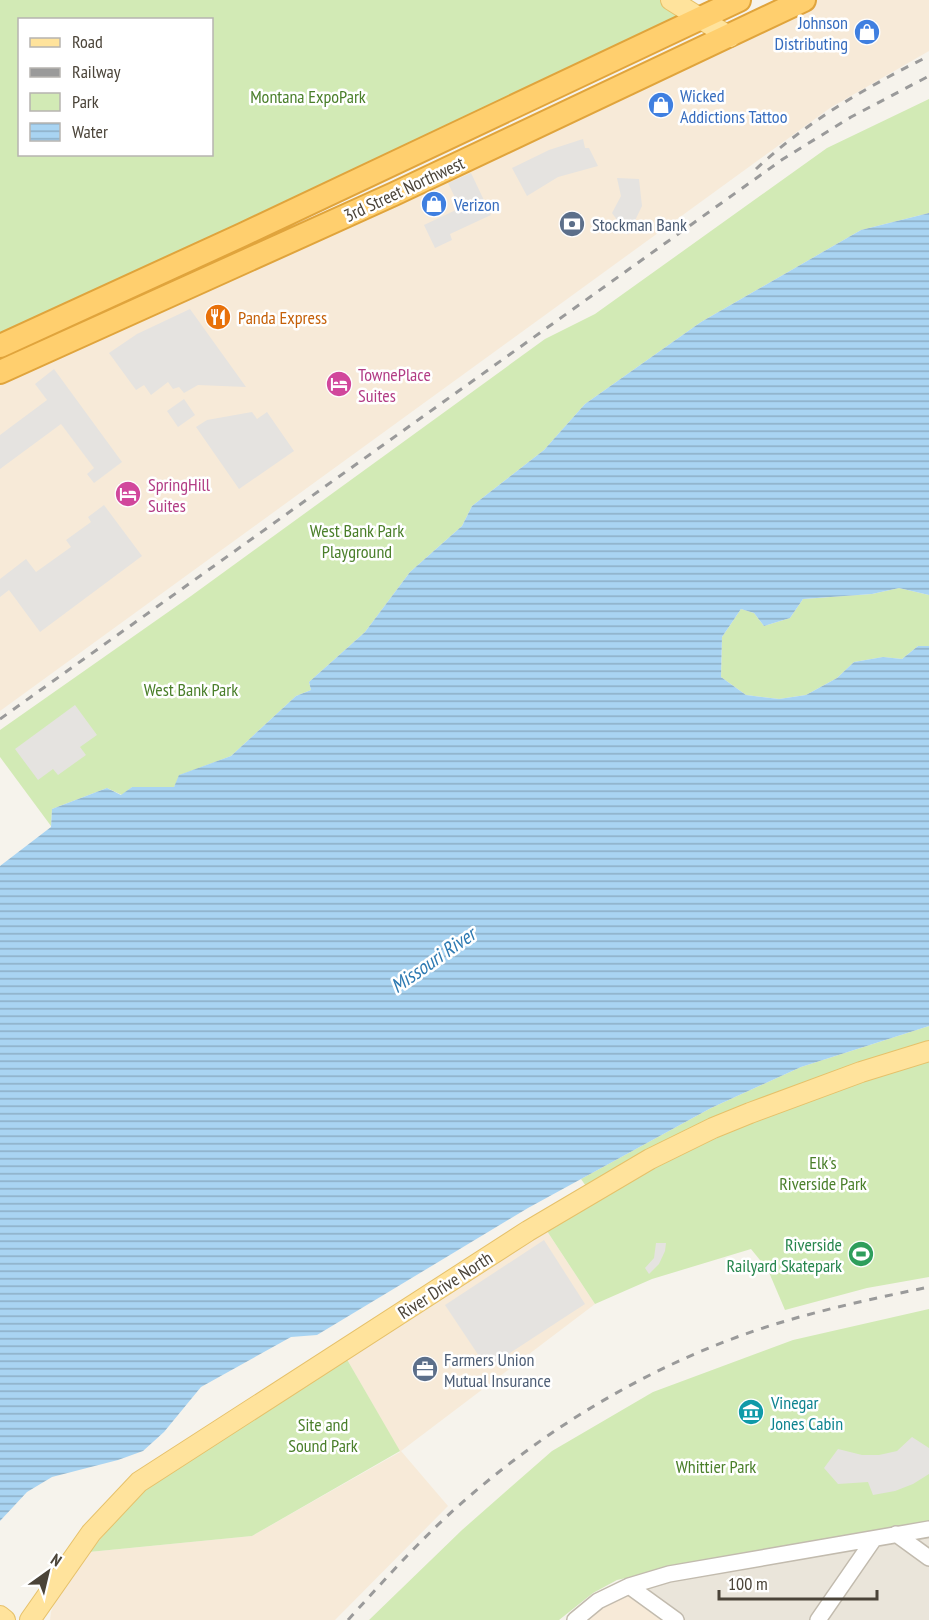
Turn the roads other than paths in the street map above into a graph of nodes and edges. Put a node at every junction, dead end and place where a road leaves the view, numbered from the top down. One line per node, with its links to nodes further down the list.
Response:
1 (671, 0): 4 (main road)
2 (804, 0): 5 (highway, 3rd Street Northwest)
3 (732, 1): 4 (highway, 3rd Street Northwest); 5 (main road)
4 (699, 18): 6 (main road); 7 (highway, 3rd Street Northwest)
5 (759, 23): 6 (highway, 3rd Street Northwest)
6 (730, 37): 8 (highway, 3rd Street Northwest)
7 (0, 346)
8 (0, 372)
9 (929, 1051): 17 (main road, River Drive North)
10 (929, 1529): 11 (street)
11 (896, 1534): 12 (street); 13 (street)
12 (874, 1539): 14 (street); 20 (street)
13 (929, 1558)
14 (629, 1586): 18 (street); 19 (street)
15 (0, 1616): 16 (main road)
16 (5, 1620)
17 (30, 1620)
18 (575, 1620)
19 (676, 1620)
20 (818, 1620)

